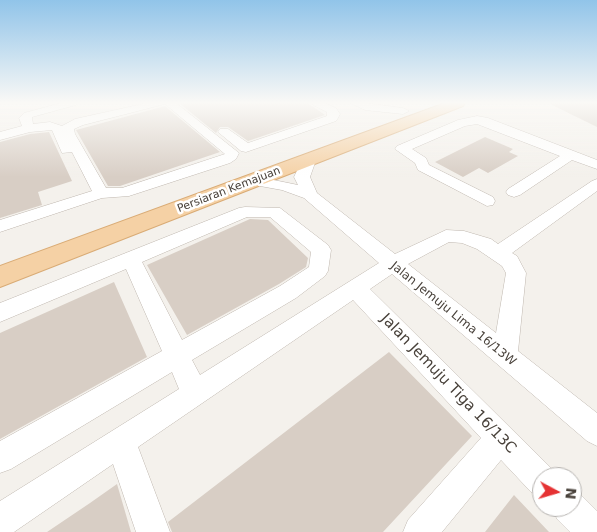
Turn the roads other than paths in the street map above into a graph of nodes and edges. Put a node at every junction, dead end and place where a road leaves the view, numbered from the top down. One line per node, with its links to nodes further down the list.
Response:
1 (29, 128): 11 (street)
2 (57, 128): 18 (street)
3 (68, 128): 18 (street)
4 (201, 128): 18 (street)
5 (218, 128): 6 (street)
6 (304, 128)
7 (324, 128): 22 (main road, Persiaran Kemajuan)
8 (393, 128): 13 (main road, Persiaran Kemajuan)
9 (451, 128): 20 (street)
10 (501, 128): 12 (street)
11 (0, 136)
12 (571, 155): 14 (street); 17 (street)
13 (309, 160): 15 (main road, Persiaran Kemajuan); 19 (street)
14 (597, 165)
15 (254, 181): 19 (street, Jalan Jemuju Lima 16/13W); 22 (main road, Persiaran Kemajuan)
16 (595, 188): 23 (street)
17 (514, 192)
18 (95, 195): 21 (street)
19 (310, 195): 26 (street, Jalan Jemuju Lima 16/13W)
20 (487, 201)
21 (0, 226)
22 (51, 249): 24 (main road, Persiaran Kemajuan); 27 (main road, Persiaran Kemajuan)
23 (499, 253): 26 (street); 33 (street)
24 (0, 258)
25 (131, 259): 29 (street); 30 (street); 32 (street)
26 (392, 264): 28 (street); 33 (street, Jalan Jemuju Lima 16/13W)
27 (0, 277)
28 (355, 288): 31 (street); 36 (street, Jalan Jemuju Tiga 16/13C)
29 (288, 292): 31 (street); 32 (street)
30 (0, 314)
31 (309, 318): 34 (street)
32 (178, 355): 34 (street); 38 (street)
33 (505, 356): 35 (street, Jalan Jemuju Lima 16/13W)
34 (195, 394): 37 (street)
35 (597, 432)
36 (500, 439): 39 (street, Jalan Jemuju Tiga 16/13C); 43 (street)
37 (121, 442): 41 (street); 42 (street)
38 (0, 458)
39 (532, 470)
40 (579, 517): 44 (street)
41 (0, 521)
42 (153, 532)
43 (420, 532)
44 (594, 532)

